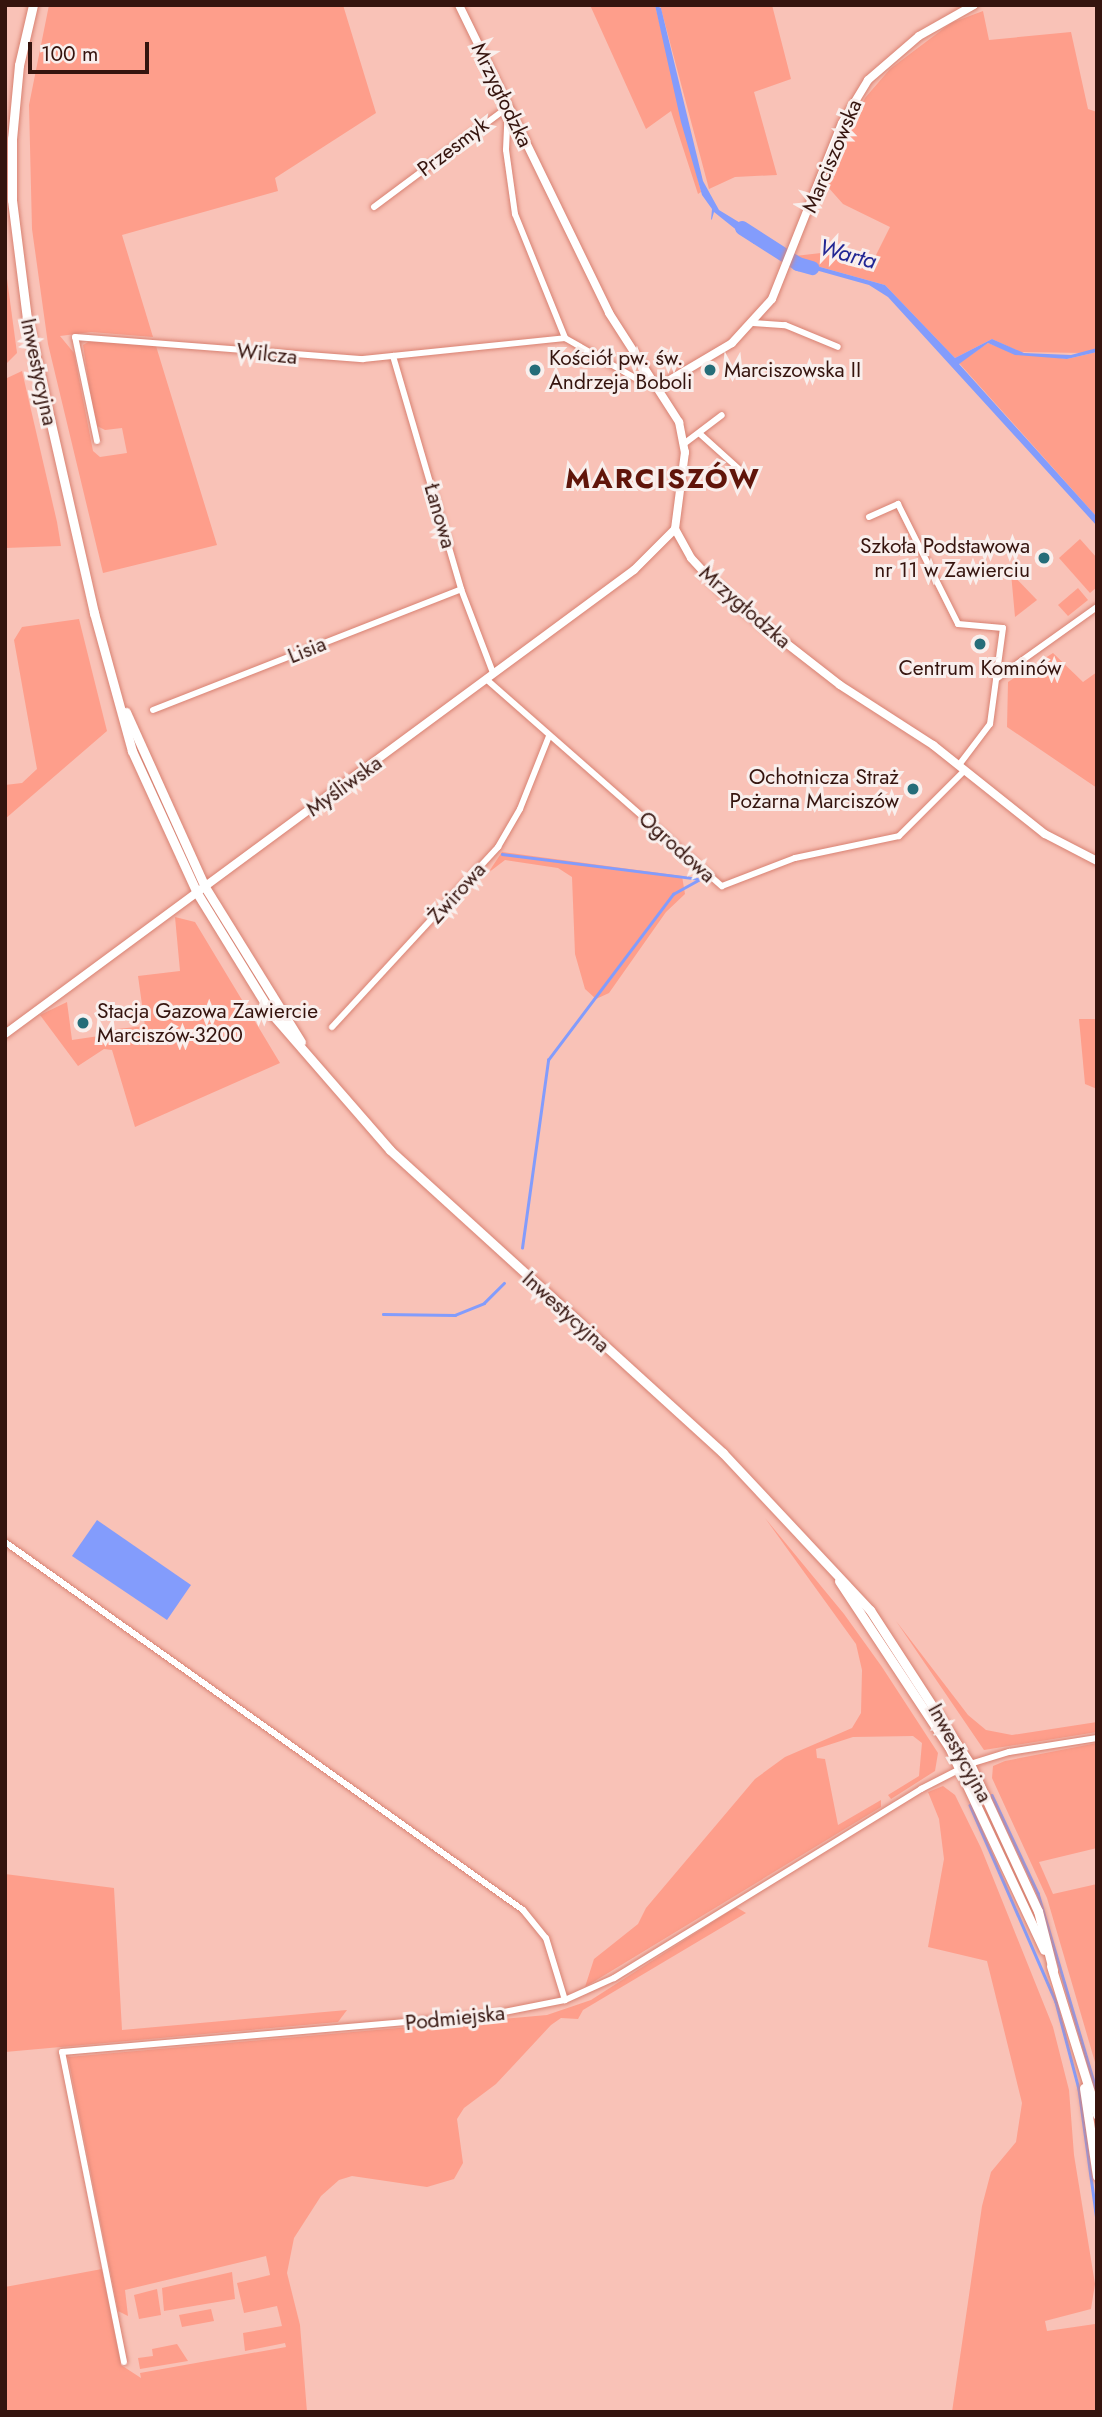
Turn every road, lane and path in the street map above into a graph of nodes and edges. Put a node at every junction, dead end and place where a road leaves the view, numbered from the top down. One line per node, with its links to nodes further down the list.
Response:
1 (33, 5): 23 (main road, Inwestycyjna)
2 (459, 5): 4 (street, Mrzygłodzka)
3 (974, 5): 6 (street, Marciszowska)
4 (508, 107): 5 (street, Przesmyk); 7 (street, Przesmyk); 11 (street, Mrzygłodzka)
5 (374, 207)
6 (753, 323): 8 (street); 11 (street, Marciszowska)
7 (565, 338): 9 (street, Wilcza); 10 (street)
8 (838, 347)
9 (393, 356): 14 (street, Wilcza); 19 (street, Łanowa)
10 (635, 378)
11 (658, 387): 15 (street, Mrzygłodzka)
12 (722, 415): 13 (street)
13 (699, 433): 15 (street); 16 (street)
14 (97, 441)
15 (685, 443): 18 (street)
16 (739, 469)
17 (869, 517): 22 (street)
18 (675, 529): 21 (street, Myśliwska); 26 (street, Mrzygłodzka)
19 (461, 589): 21 (street, Łanowa); 24 (street, Lisia)
20 (1097, 607): 22 (street)
21 (489, 676): 25 (street, Ogrodowa); 28 (street, Myśliwska)
22 (996, 681): 26 (street)
23 (117, 692): 28 (main road, Inwestycyjna); 29 (main road, Inwestycyjna)
24 (153, 710)
25 (549, 736): 26 (street, Ogrodowa); 30 (street, Żwirowa)
26 (962, 768): 27 (street, Mrzygłodzka)
27 (1097, 861)
28 (205, 887): 29 (street, Myśliwska); 32 (main road, Inwestycyjna)
29 (197, 893): 31 (street, Myśliwska); 32 (main road, Inwestycyjna)
30 (332, 1027)
31 (5, 1034)
32 (313, 1060): 34 (main road, Inwestycyjna)
33 (5, 1542): 39 (street)
34 (824, 1559): 36 (main road, Inwestycyjna); 37 (main road, Inwestycyjna)
35 (1097, 1738): 36 (street, Podmiejska)
36 (970, 1764): 37 (street, Podmiejska); 38 (main road, Inwestycyjna)
37 (959, 1769): 38 (main road, Inwestycyjna); 39 (street, Podmiejska)
38 (1053, 1970): 40 (main road, Inwestycyjna)
39 (565, 2000): 43 (street, Podmiejska)
40 (1079, 2059): 41 (main road, Inwestycyjna); 42 (main road, Inwestycyjna)
41 (1097, 2115)
42 (1097, 2176)
43 (124, 2362)

